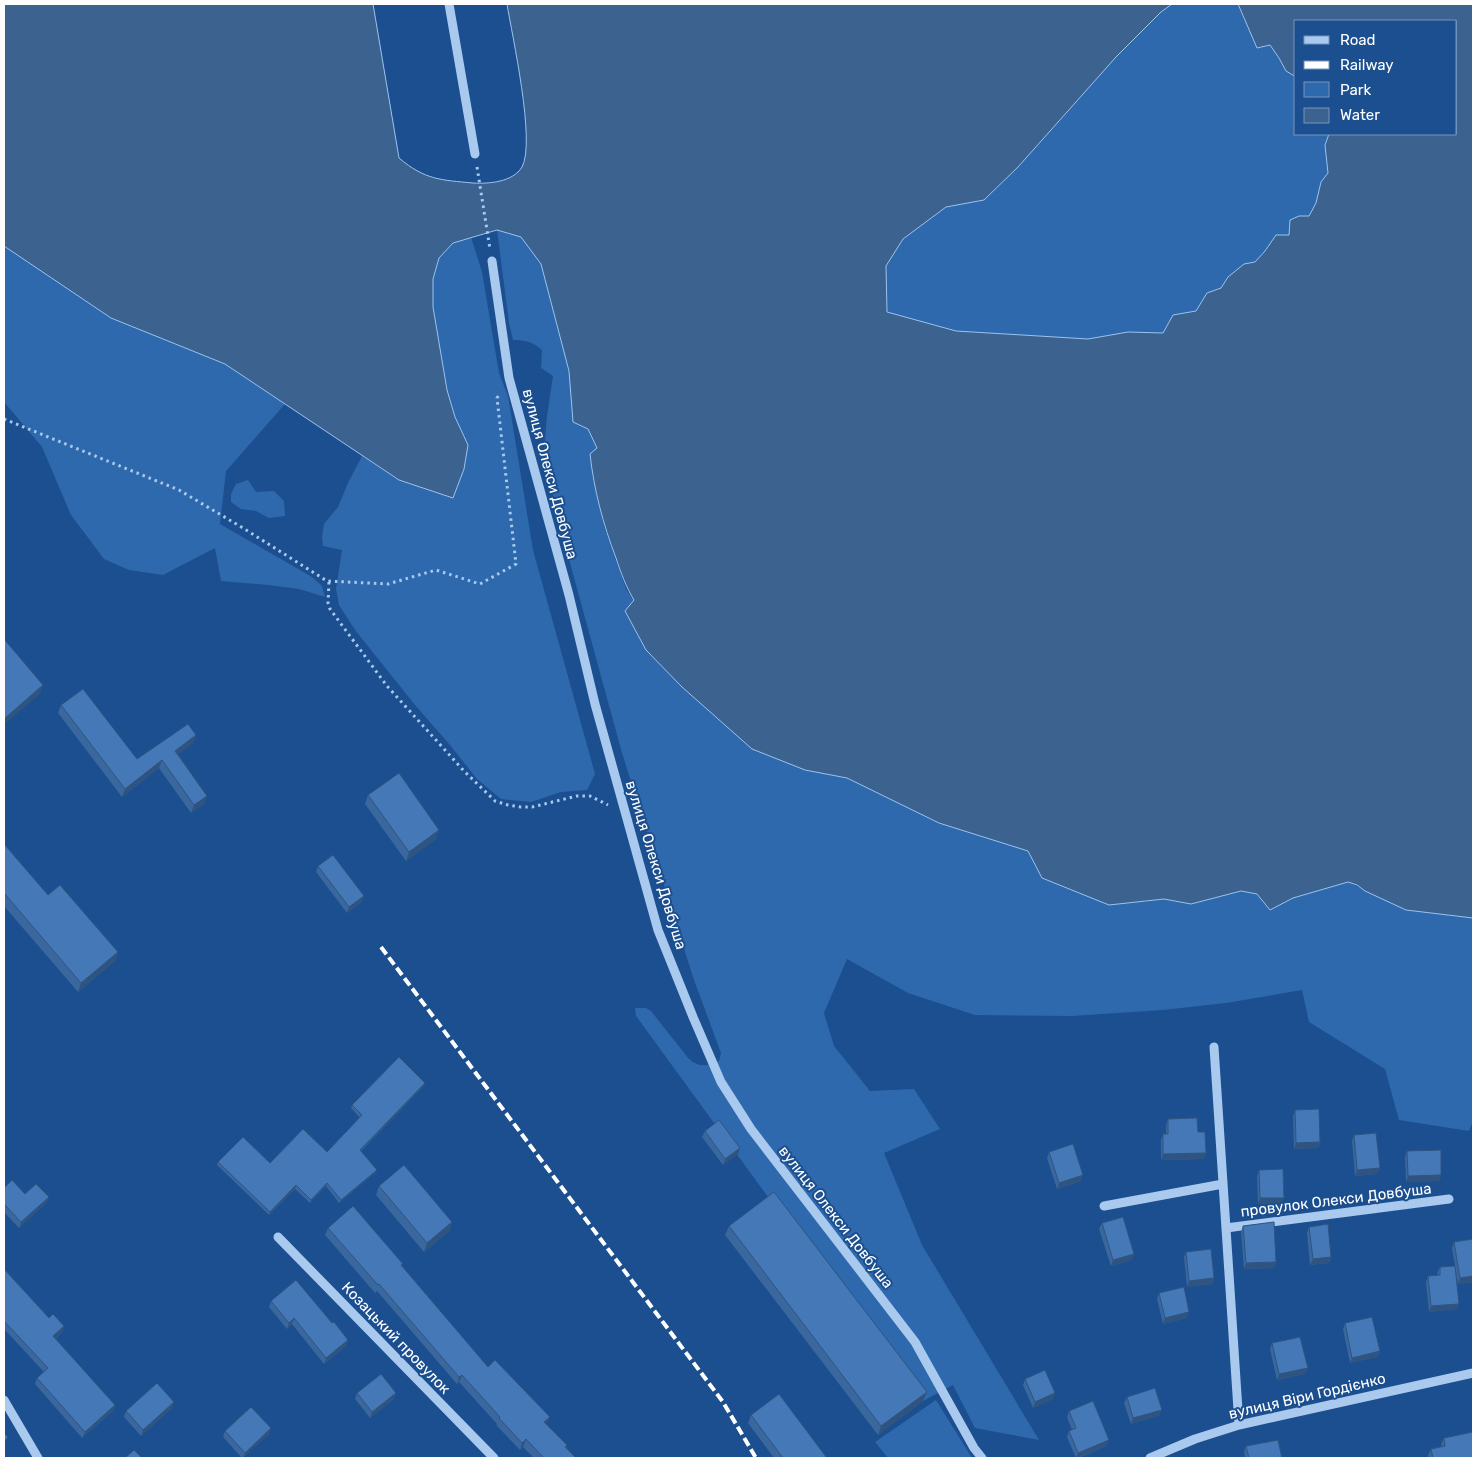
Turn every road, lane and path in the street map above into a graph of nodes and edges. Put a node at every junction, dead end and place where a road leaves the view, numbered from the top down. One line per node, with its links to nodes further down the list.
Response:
1 (449, 4): 2 (street)
2 (475, 154): 3 (path)
3 (492, 261): 4 (street, вулиця Олекси Довбуша)
4 (509, 378): 6 (path); 7 (street, вулиця Олекси Довбуша)
5 (4, 419): 6 (path)
6 (329, 582): 7 (path)
7 (626, 816): 19 (street, вулиця Олекси Довбуша)
8 (1214, 1047): 9 (street, провулок Олекси Довбуша)
9 (1223, 1184): 11 (street); 12 (street, провулок Олекси Довбуша)
10 (1449, 1199): 12 (street, провулок Олекси Довбуша)
11 (1104, 1206)
12 (1226, 1228): 16 (street, провулок Олекси Довбуша)
13 (278, 1237): 18 (street, Козацький провулок)
14 (1473, 1373): 16 (street, вулиця Віри Гордієнко)
15 (4, 1400): 17 (street)
16 (1239, 1425): 20 (street, вулиця Віри Гордієнко)
17 (38, 1458)
18 (494, 1458)
19 (982, 1458)
20 (1150, 1458)

